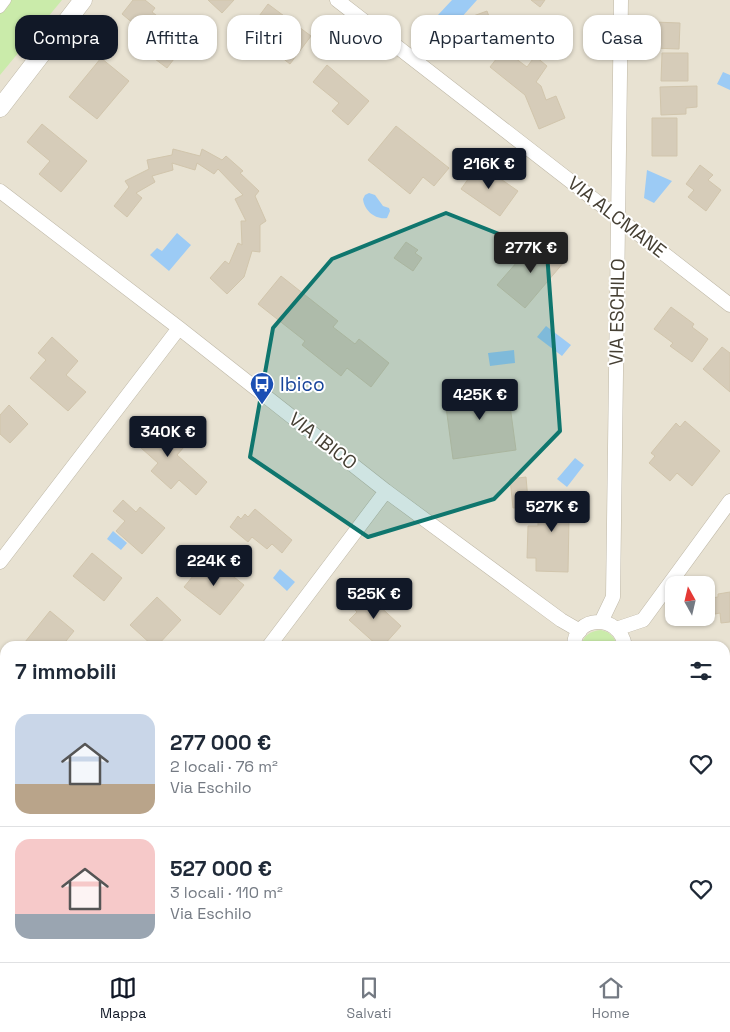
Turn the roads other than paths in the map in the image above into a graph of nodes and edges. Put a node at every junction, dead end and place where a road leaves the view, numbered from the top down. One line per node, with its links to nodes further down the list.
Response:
1 (6, 0): 5 (street)
2 (83, 0): 6 (street)
3 (338, 0): 8 (street, VIA ALCMANE)
4 (621, 0): 8 (street, VIA ESCHILO)
5 (0, 8)
6 (0, 108)
7 (0, 191): 10 (street, VIA IBICO)
8 (618, 217): 9 (street, VIA ALCMANE); 14 (street, VIA ESCHILO)
9 (730, 305)
10 (179, 328): 11 (street, VIA IBICO); 13 (street)
11 (386, 491): 16 (street, VIA IBICO); 17 (street)
12 (730, 501): 15 (street)
13 (0, 562)
14 (601, 622): 15 (street); 16 (street)
15 (616, 628): 19 (street)
16 (580, 631): 18 (street)
17 (273, 641)
18 (575, 641)
19 (623, 641)

